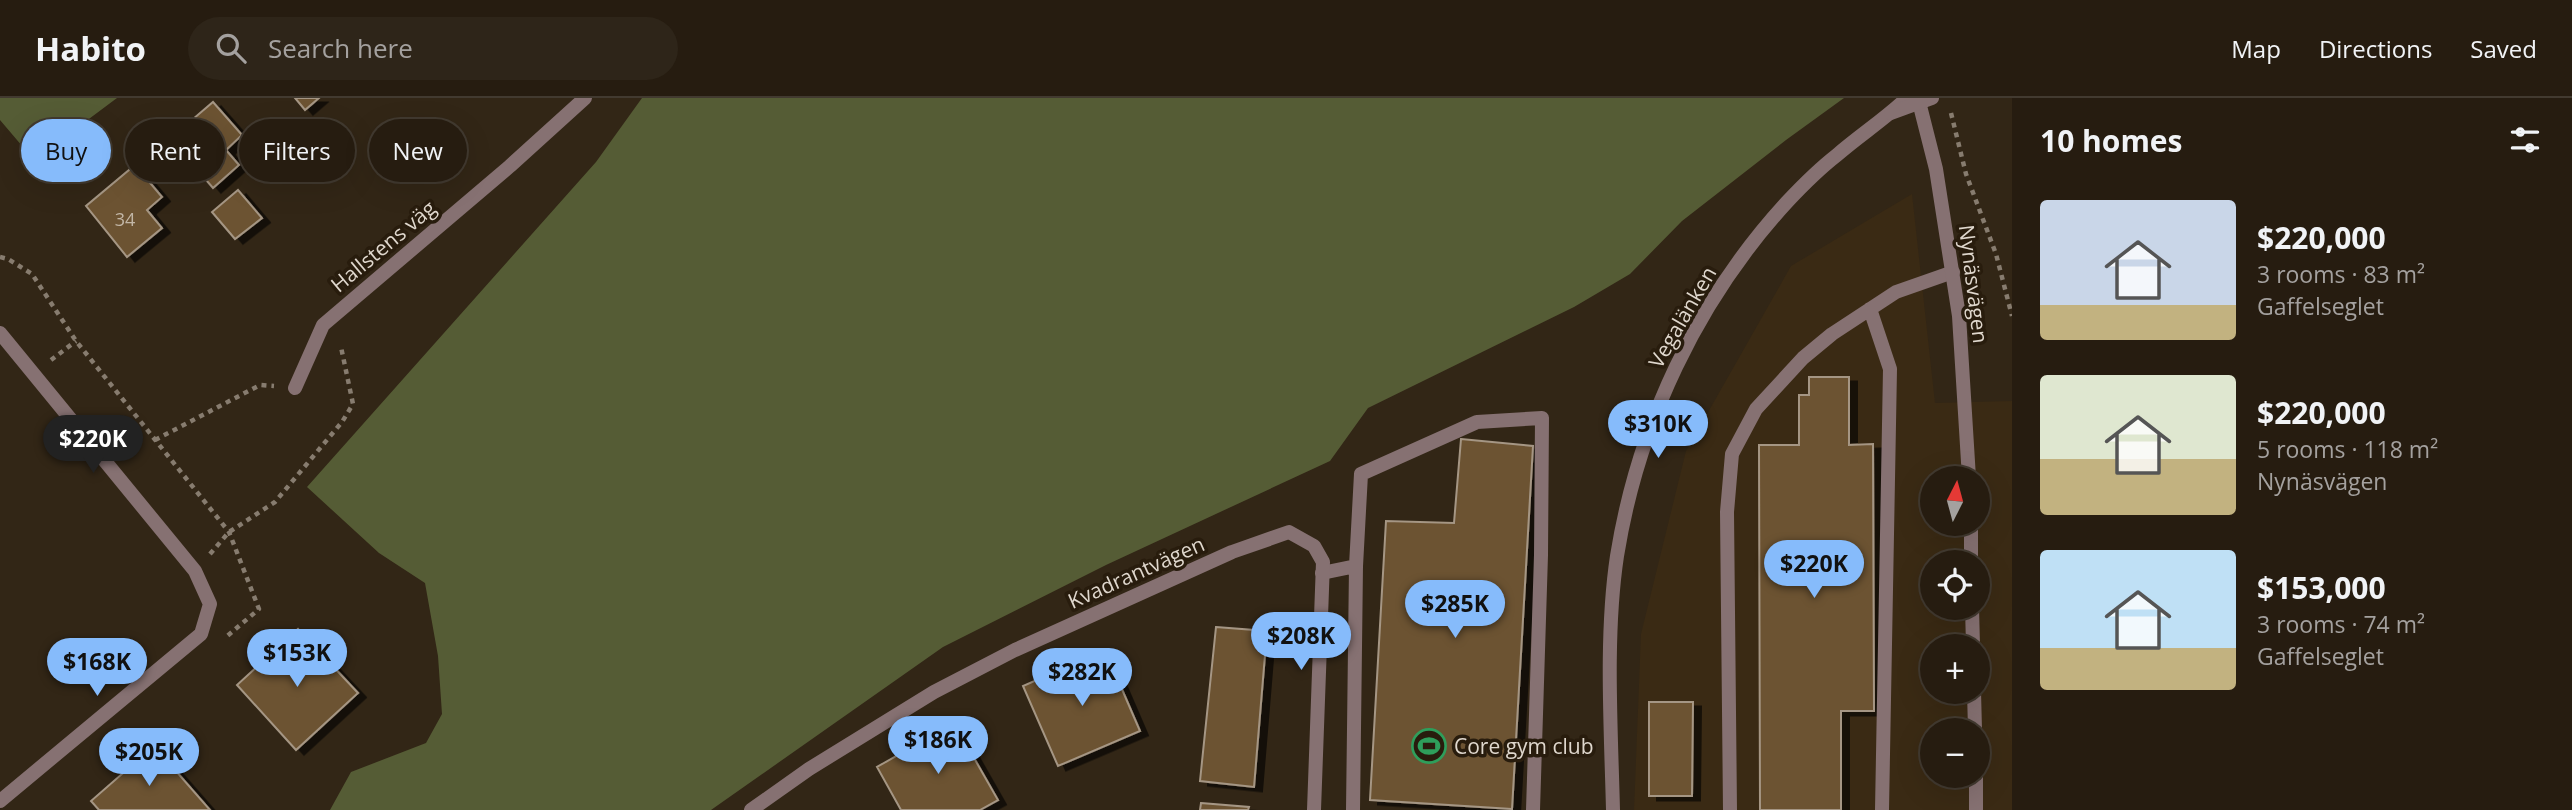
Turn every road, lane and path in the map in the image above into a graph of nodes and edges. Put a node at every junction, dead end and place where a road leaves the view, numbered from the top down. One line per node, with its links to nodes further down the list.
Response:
1 (585, 98): 13 (street, Hallstens väg)
2 (1907, 98): 6 (street, Vegalänken, bridge)
3 (1918, 98): 8 (street, Nynäsvägen)
4 (1932, 98): 6 (street, Vegalänken, bridge)
5 (1950, 111): 10 (path)
6 (1891, 113): 26 (street, Vegalänken)
7 (0, 257): 14 (path)
8 (1953, 272): 9 (street); 15 (street, Nynäsvägen)
9 (1870, 309): 27 (street); 28 (street)
10 (2012, 316)
11 (0, 333): 18 (street)
12 (342, 337): 16 (path)
13 (295, 388): 14 (path)
14 (155, 440): 16 (path)
15 (1968, 466)
16 (229, 532): 18 (path)
17 (1356, 566): 19 (street); 24 (street); 25 (street)
18 (195, 571): 21 (street)
19 (1322, 573): 22 (street, Kvadrantvägen); 23 (street, Kvadrantvägen)
20 (1976, 788): 29 (street)
21 (0, 802)
22 (751, 810)
23 (1314, 810)
24 (1353, 810)
25 (1534, 810)
26 (1613, 810)
27 (1730, 810)
28 (1882, 810)
29 (1976, 810)

